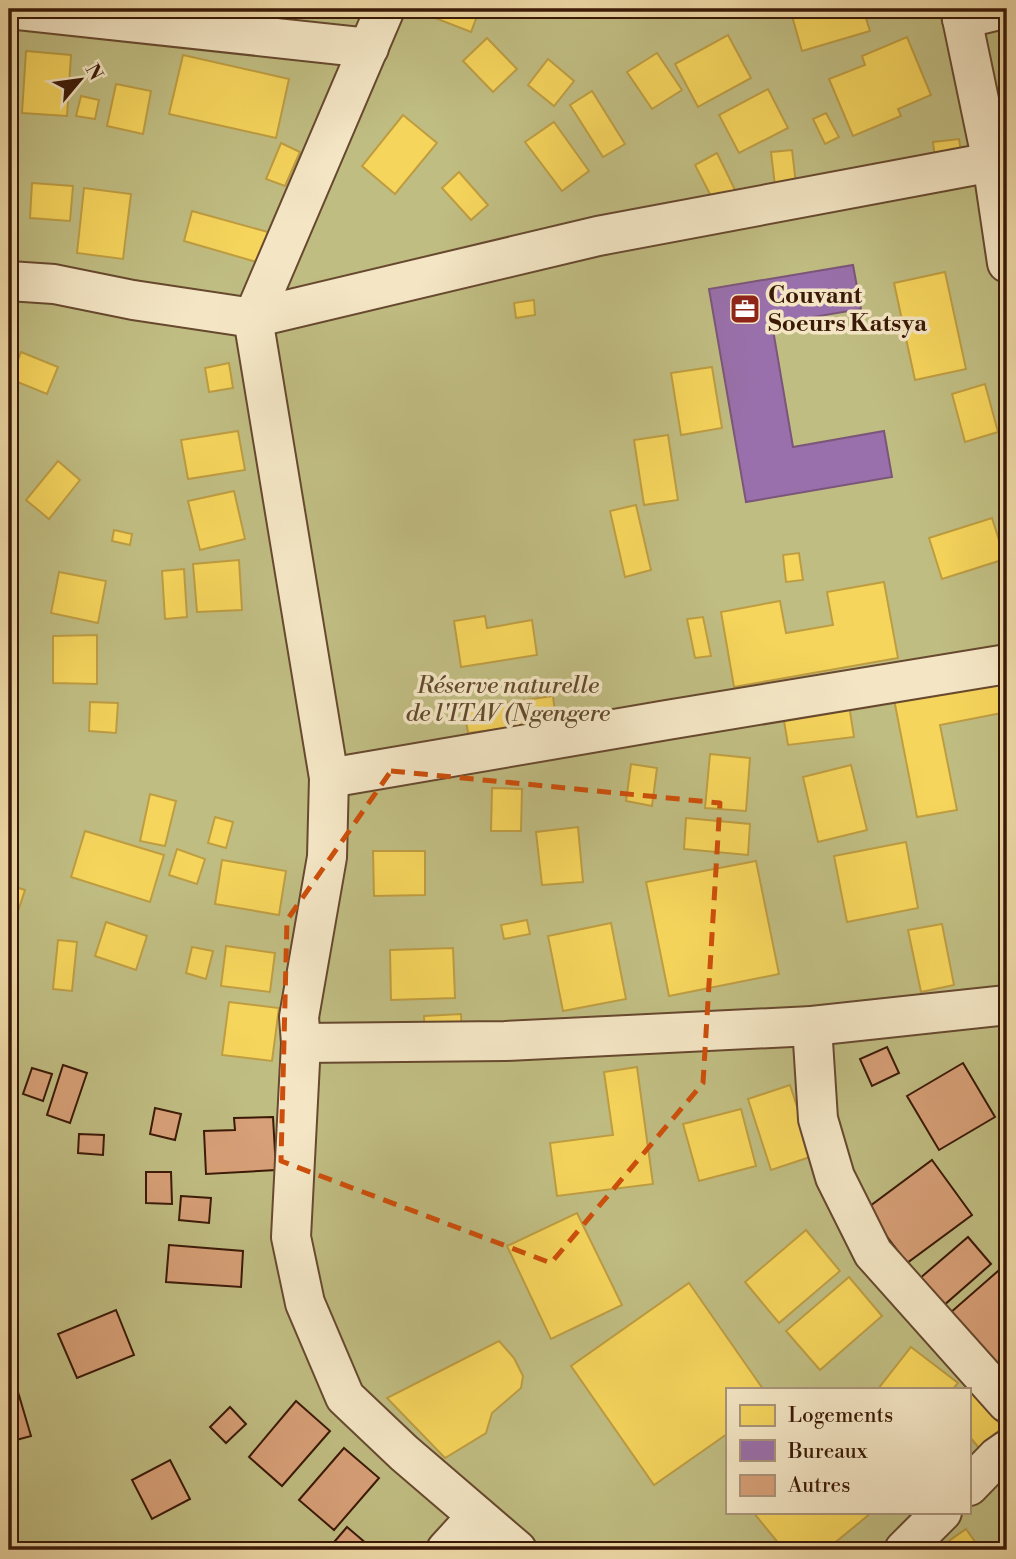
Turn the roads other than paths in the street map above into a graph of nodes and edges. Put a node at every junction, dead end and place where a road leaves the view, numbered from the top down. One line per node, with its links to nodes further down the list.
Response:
1 (9, 9): 5 (street)
2 (385, 9): 5 (street)
3 (1003, 9): 4 (street)
4 (961, 14): 6 (street)
5 (369, 48): 9 (street)
6 (992, 162): 7 (street); 9 (street)
7 (1007, 262)
8 (9, 281): 9 (street)
9 (253, 318): 11 (street)
10 (1007, 664): 11 (street)
11 (329, 778): 14 (street)
12 (1007, 1005): 13 (street)
13 (812, 1026): 14 (street); 15 (street)
14 (301, 1043): 19 (street)
15 (1007, 1403)
16 (1007, 1450): 17 (street)
17 (970, 1485)
18 (940, 1514): 22 (street)
19 (477, 1516): 20 (street); 21 (street)
20 (446, 1550)
21 (517, 1550)
22 (904, 1550)

